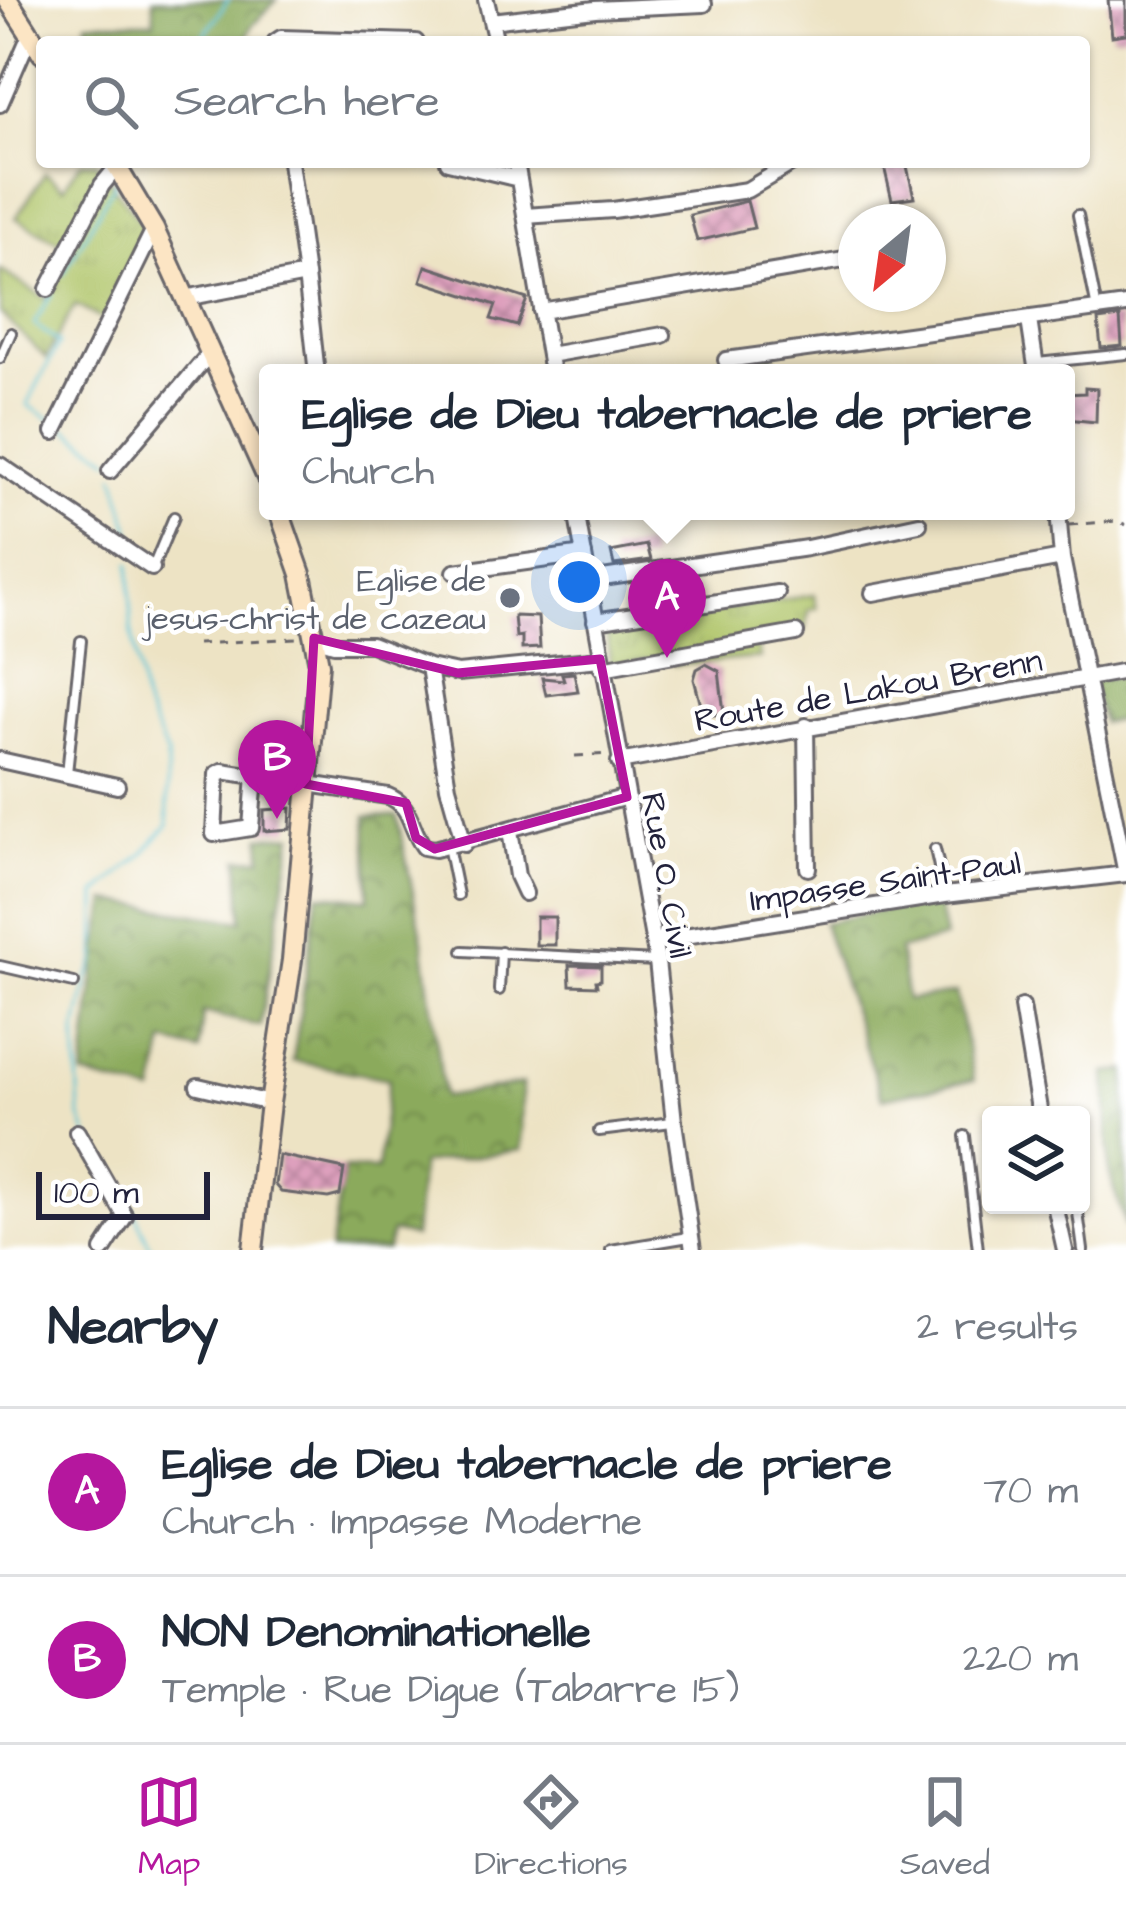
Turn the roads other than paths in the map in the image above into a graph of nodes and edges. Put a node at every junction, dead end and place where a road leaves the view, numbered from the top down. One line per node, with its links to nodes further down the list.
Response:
1 (8, 0): 5 (street)
2 (487, 0): 4 (street)
3 (704, 4): 4 (street)
4 (491, 21): 6 (street)
5 (30, 35): 7 (street); 8 (street)
6 (495, 36)
7 (36, 44)
8 (0, 104)
9 (291, 168): 19 (street)
10 (473, 168): 14 (street)
11 (517, 168): 14 (street)
12 (784, 168): 16 (street)
13 (118, 169): 17 (street); 20 (street)
14 (519, 179): 16 (street)
15 (1078, 215): 23 (lane)
16 (525, 216): 24 (street)
17 (154, 229): 21 (street); 37 (street)
18 (838, 261): 24 (street)
19 (306, 275): 21 (street); 33 (street)
20 (48, 289)
21 (185, 298): 28 (street)
22 (1126, 305): 23 (street)
23 (1097, 310): 25 (street)
24 (541, 311): 30 (street)
25 (1029, 320): 32 (street); 35 (street)
26 (11, 333): 31 (lane)
27 (663, 335): 30 (street)
28 (210, 353): 38 (street); 40 (street)
29 (1126, 354): 36 (lane)
30 (549, 355): 34 (street)
31 (0, 358)
32 (726, 360)
33 (316, 364)
34 (550, 364)
35 (1035, 364)
36 (1062, 364)
37 (54, 432)
38 (259, 460)
39 (0, 465): 48 (street)
40 (110, 471)
41 (174, 517): 48 (lane)
42 (282, 520): 55 (street)
43 (578, 520): 46 (street, Rue O. Civil)
44 (1059, 520): 47 (street)
45 (919, 524): 50 (street)
46 (584, 554): 49 (street); 50 (street, Rue O. Civil)
47 (1063, 558): 52 (street); 60 (street)
48 (152, 568)
49 (455, 572)
50 (589, 580): 53 (street, Rue O. Civil)
51 (777, 593): 53 (street)
52 (873, 593)
53 (595, 621): 57 (street, Rue O. Civil)
54 (796, 633): 57 (street)
55 (314, 638): 58 (street); 68 (street)
56 (82, 640): 64 (lane)
57 (601, 663): 58 (street); 62 (street, Rue O. Civil)
58 (429, 667): 72 (street)
59 (1126, 671): 60 (street, Route de Lakou Brenn)
60 (1084, 678): 61 (street, Route de Lakou Brenn); 67 (street)
61 (806, 726): 62 (street, Route de Lakou Brenn); 74 (street)
62 (618, 758): 70 (street, Rue O. Civil)
63 (0, 760): 64 (street)
64 (67, 774): 69 (street)
65 (255, 776): 65 (street); 68 (street)
66 (1126, 777): 67 (street)
67 (1106, 779): 75 (street)
68 (306, 784): 72 (street); 88 (street)
69 (117, 785)
70 (626, 797): 71 (street); 79 (street, Rue O. Civil)
71 (510, 830): 72 (street); 76 (street)
72 (456, 845): 77 (lane)
73 (935, 849): 78 (lane)
74 (808, 868)
75 (1126, 874): 78 (street, Impasse Saint-Paul)
76 (525, 893)
77 (458, 895)
78 (945, 895): 79 (street, Impasse Saint-Paul)
79 (653, 941): 82 (street, Rue O. Civil)
80 (463, 951): 81 (lane)
81 (501, 952): 82 (lane); 85 (lane)
82 (657, 961): 90 (street, Rue O. Civil)
83 (0, 966): 84 (lane)
84 (74, 983)
85 (499, 990)
86 (1022, 1007): 89 (street)
87 (198, 1086): 88 (street)
88 (270, 1103): 98 (street)
89 (1038, 1106)
90 (674, 1122): 92 (lane); 96 (street, Rue O. Civil)
91 (77, 1132): 97 (street)
92 (599, 1132)
93 (965, 1136): 100 (lane)
94 (1057, 1214): 101 (street)
95 (1078, 1214): 102 (lane)
96 (692, 1244): 99 (lane)
97 (103, 1250)
98 (253, 1250)
99 (611, 1250)
100 (978, 1250)
101 (1065, 1250)
102 (1083, 1250)

